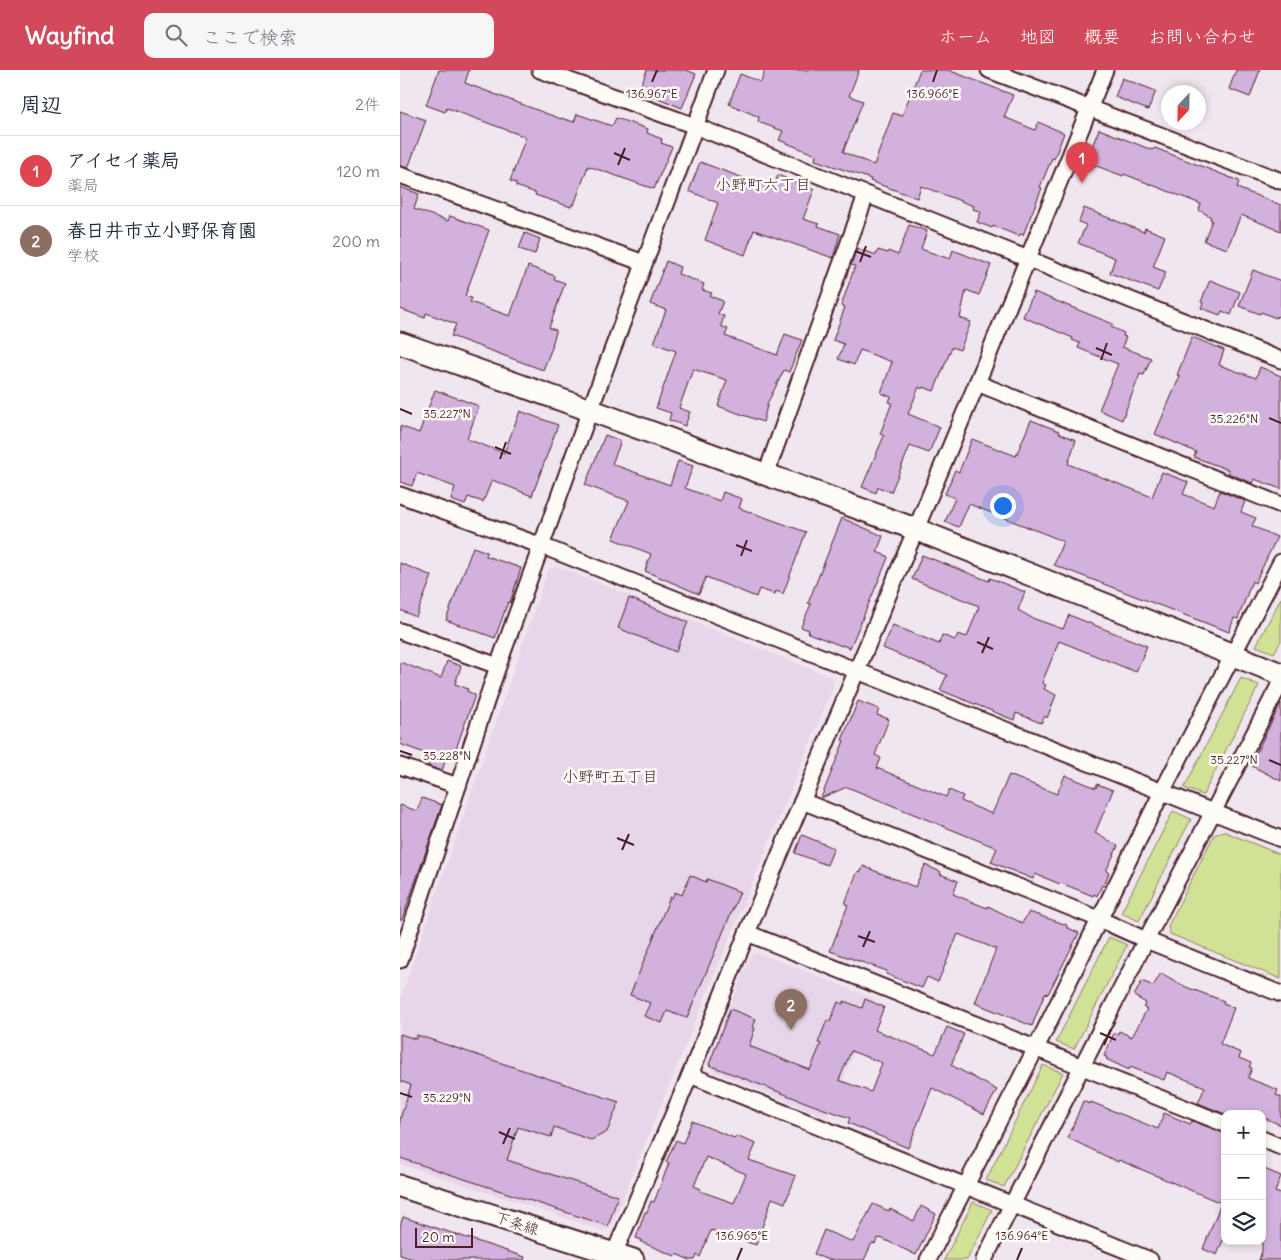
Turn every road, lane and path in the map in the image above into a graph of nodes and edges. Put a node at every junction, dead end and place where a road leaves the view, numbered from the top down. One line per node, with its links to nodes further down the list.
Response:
1 (540, 70): 6 (street)
2 (716, 70): 6 (street)
3 (989, 70): 5 (street)
4 (1105, 70): 5 (street)
5 (1090, 108): 8 (street); 10 (street)
6 (695, 126): 9 (street); 11 (street)
7 (400, 175): 11 (street)
8 (1281, 181)
9 (866, 195): 10 (street); 16 (street)
10 (1028, 259): 13 (street); 14 (street)
11 (644, 263): 15 (street)
12 (400, 344): 15 (street)
13 (1281, 360)
14 (977, 383): 18 (street); 19 (street)
15 (590, 410): 16 (street); 20 (street)
16 (766, 474): 19 (street)
17 (400, 495): 20 (street)
18 (1281, 505)
19 (915, 529): 23 (street); 25 (street)
20 (542, 546): 24 (street); 25 (street)
21 (1281, 562): 23 (street)
22 (400, 631): 24 (street)
23 (1233, 655): 26 (street); 30 (street)
24 (498, 666): 29 (street)
25 (856, 671): 30 (street); 31 (street)
26 (1281, 674)
27 (1281, 682): 32 (street)
28 (400, 766): 29 (street)
29 (458, 786): 34 (street)
30 (1162, 792): 32 (street); 35 (street)
31 (802, 801): 35 (street); 36 (street)
32 (1214, 812): 33 (street); 37 (street)
33 (1281, 840)
34 (406, 918): 38 (street)
35 (1099, 919): 37 (street); 40 (street)
36 (747, 933): 40 (street); 42 (street)
37 (1146, 940): 39 (street); 41 (street)
38 (400, 960)
39 (1281, 994)
40 (1036, 1048): 41 (street); 46 (street)
41 (1082, 1066): 43 (street); 48 (street)
42 (690, 1075): 46 (street); 49 (street)
43 (1221, 1122)
44 (1266, 1141): 45 (street)
45 (1281, 1147)
46 (965, 1185): 48 (street); 50 (street)
47 (400, 1186): 49 (street, 下条線)
48 (1012, 1205): 51 (street); 52 (street)
49 (623, 1257)
50 (928, 1260)
51 (984, 1260)
52 (1150, 1260)

